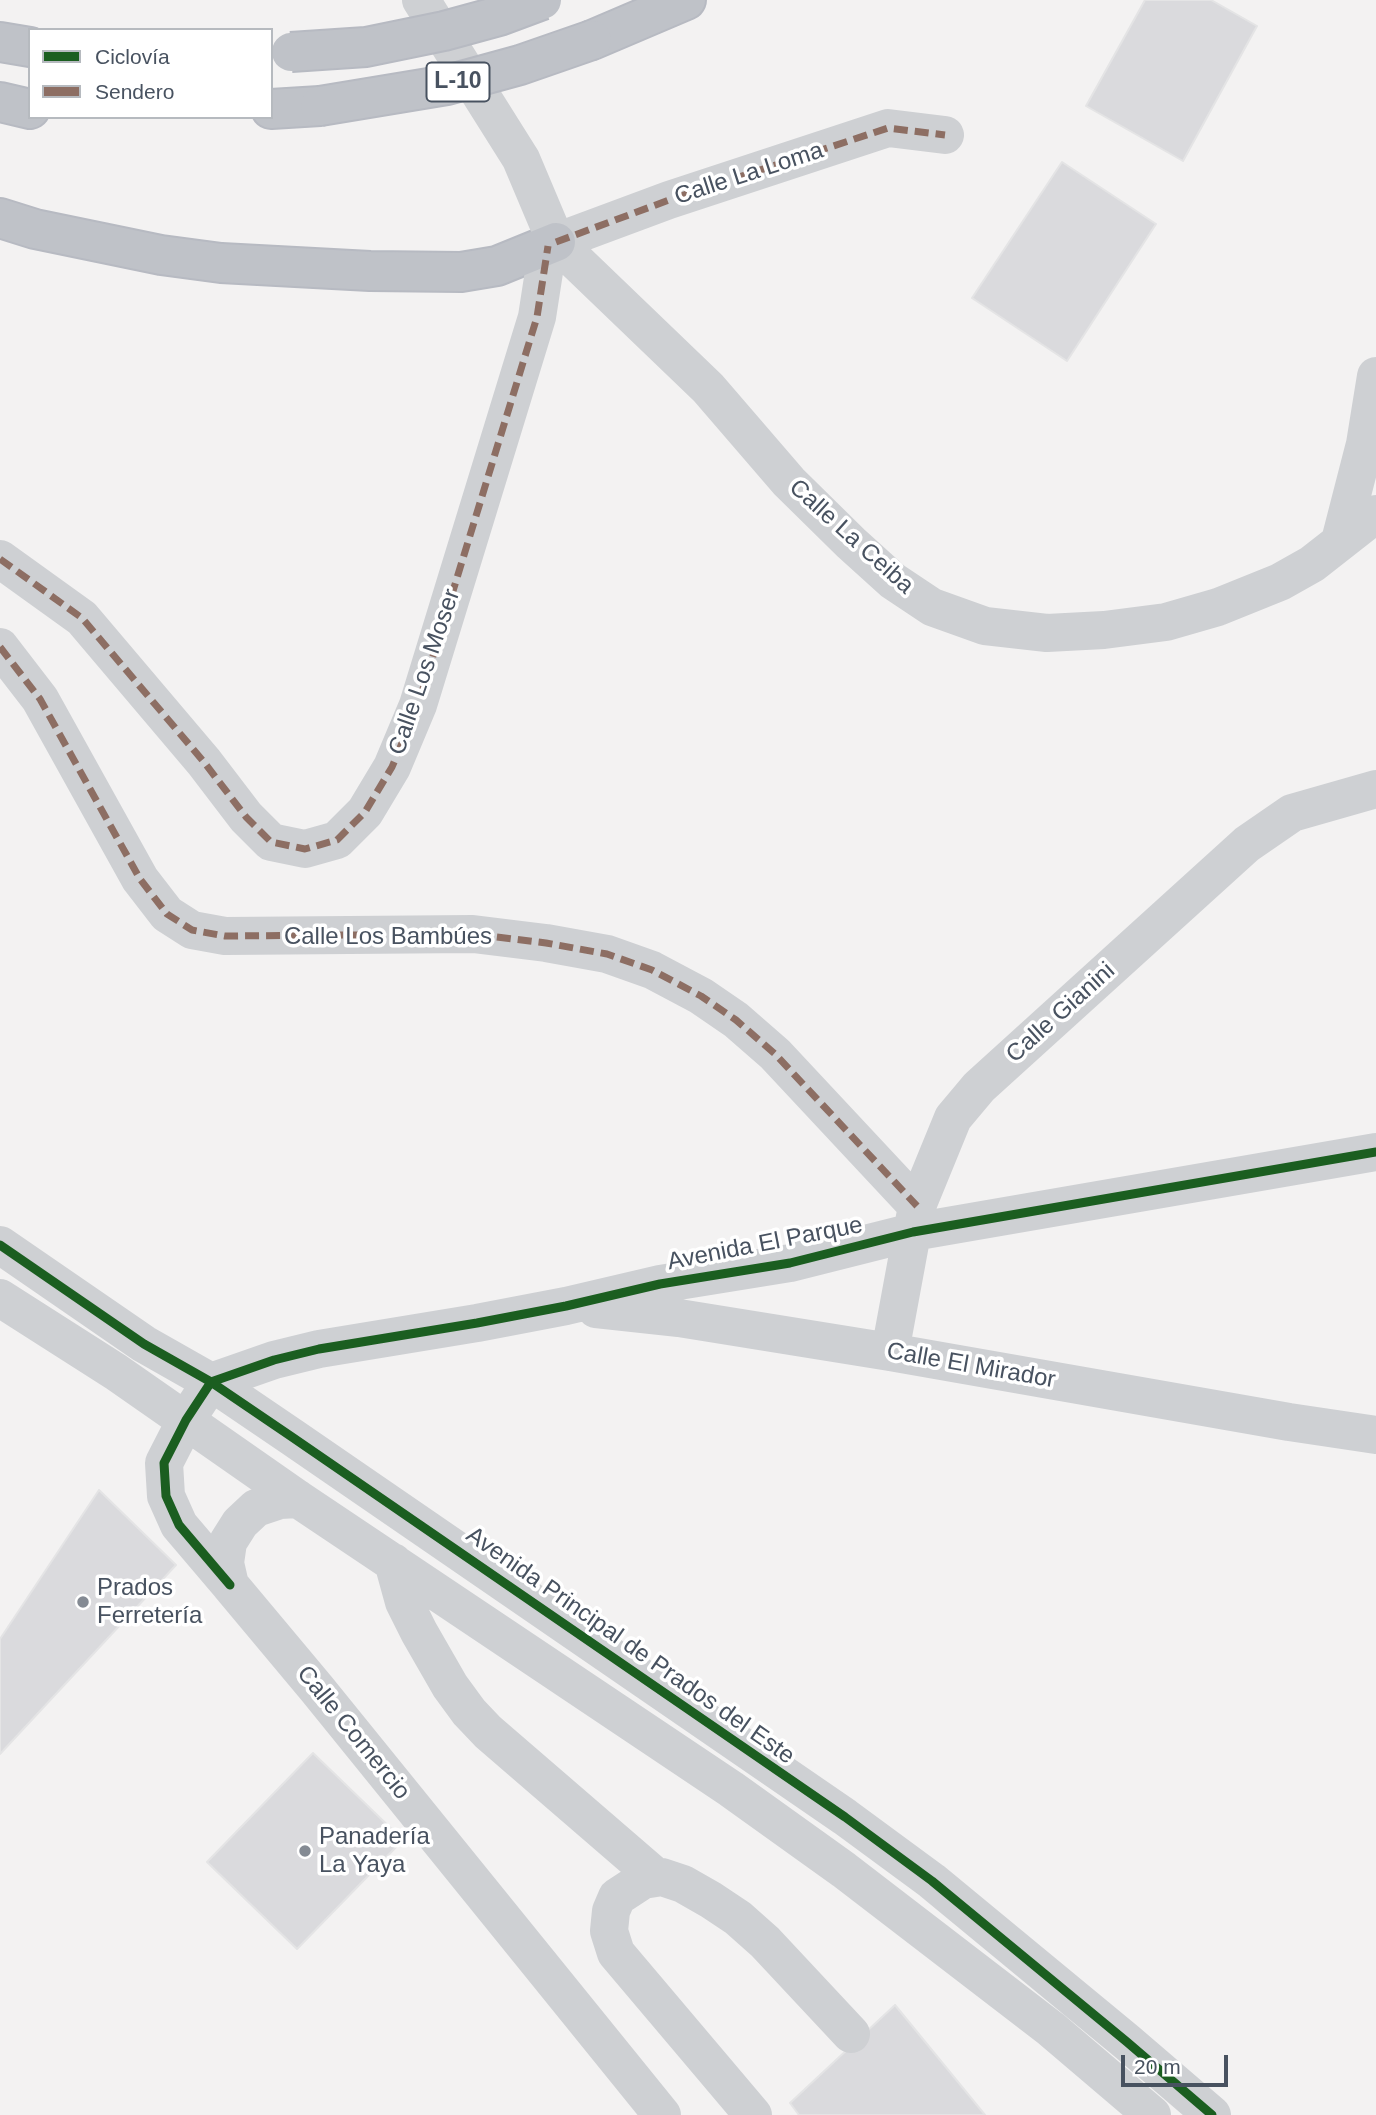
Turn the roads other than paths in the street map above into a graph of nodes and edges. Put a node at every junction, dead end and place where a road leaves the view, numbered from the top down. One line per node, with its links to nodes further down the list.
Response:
1 (421, 0): 14 (street)
2 (542, 0): 6 (highway, L-10, bridge)
3 (686, 0): 9 (highway, L-10, bridge)
4 (0, 41): 5 (highway)
5 (28, 47)
6 (273, 53)
7 (0, 102): 8 (highway)
8 (28, 109)
9 (273, 109)
10 (28, 115): 11 (highway)
11 (0, 121)
12 (945, 135): 14 (street, Calle La Loma)
13 (0, 218): 14 (highway)
14 (552, 244): 17 (street, Calle La Ceiba); 18 (street, Calle Los Moser)
15 (1376, 376): 17 (street)
16 (1376, 514): 17 (street, Calle La Ceiba)
17 (1340, 541)
18 (0, 559)
19 (0, 647): 22 (street, Calle Los Bambúes)
20 (1376, 789): 22 (street, Calle Gianini)
21 (1376, 1152): 22 (street, Avenida El Parque)
22 (915, 1219): 25 (street, Avenida El Parque); 26 (street, Calle Gianini)
23 (0, 1245): 27 (street, Avenida Principal de Prados del Este)
24 (0, 1298): 28 (street)
25 (566, 1306): 26 (street, Calle El Mirador); 27 (street, Avenida El Parque)
26 (890, 1352): 29 (street, Calle El Mirador)
27 (211, 1382): 28 (street); 38 (street, Avenida Principal de Prados del Este)
28 (186, 1420): 30 (street); 32 (street, Calle Comercio)
29 (1376, 1435)
30 (298, 1499): 31 (street); 32 (street)
31 (393, 1562): 33 (street); 37 (street)
32 (230, 1585): 35 (street, Calle Comercio)
33 (656, 1877): 34 (street); 36 (street)
34 (851, 2035)
35 (662, 2115)
36 (753, 2115)
37 (1153, 2115)
38 (1212, 2115)

